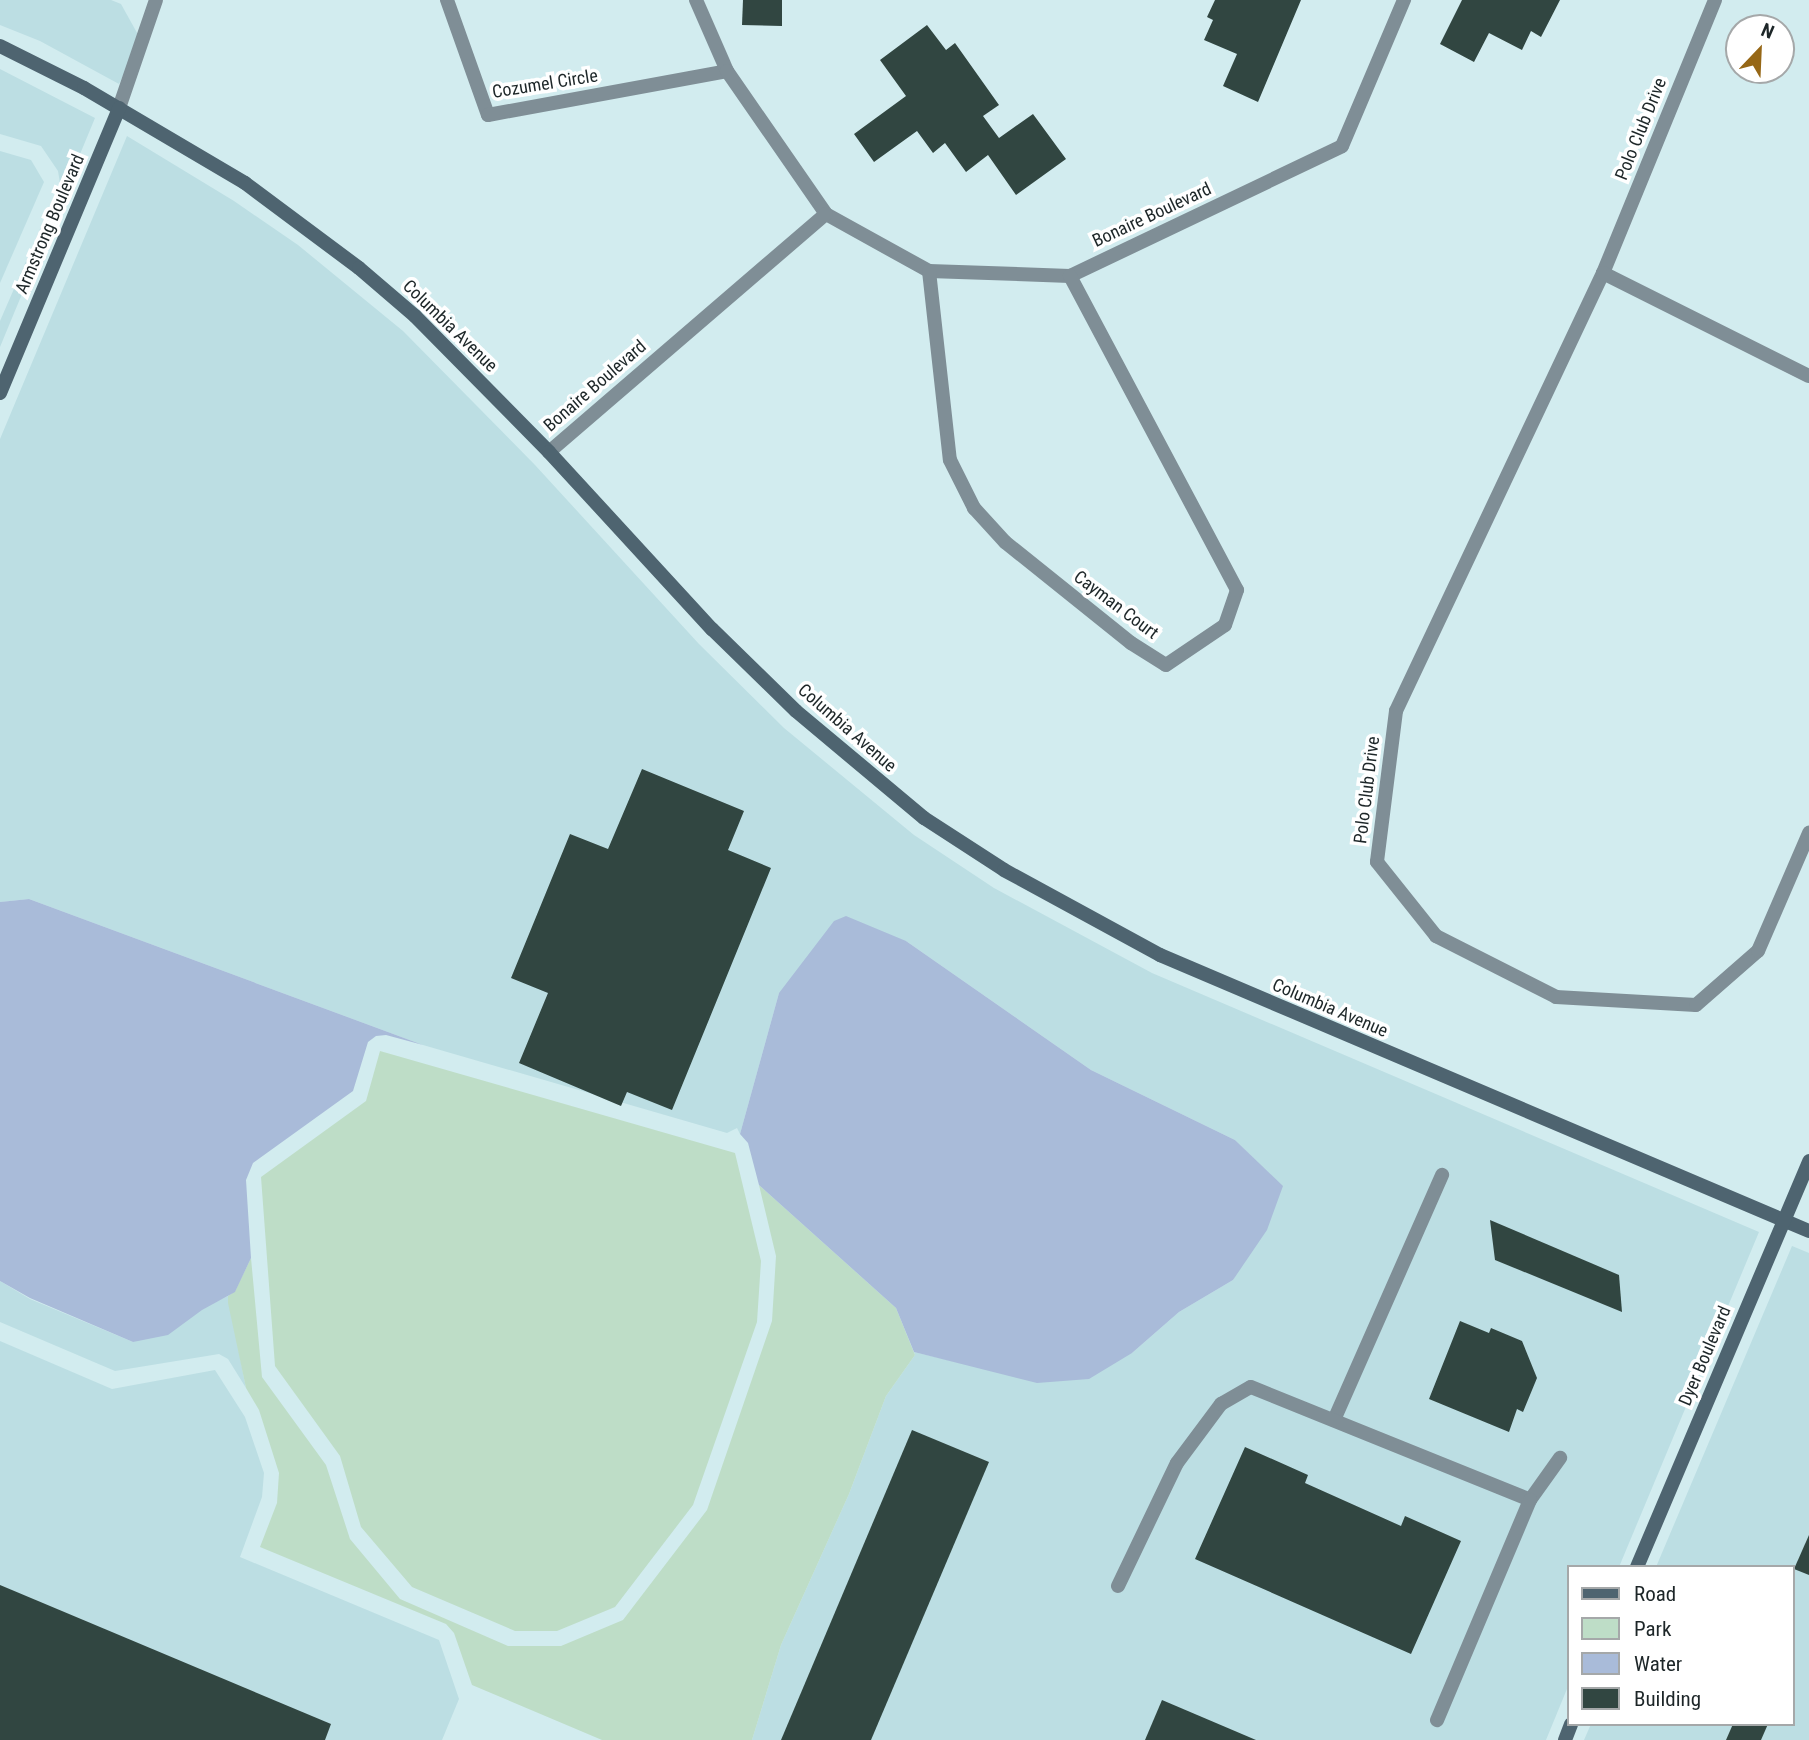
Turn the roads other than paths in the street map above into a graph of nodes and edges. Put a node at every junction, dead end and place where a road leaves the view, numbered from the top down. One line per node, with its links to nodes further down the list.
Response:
1 (156, 0): 8 (street)
2 (447, 0): 7 (street, Cozumel Circle)
3 (696, 0): 7 (street, Bonaire Boulevard)
4 (1404, 0): 12 (street, Bonaire Boulevard)
5 (1715, 0): 11 (street, Polo Club Drive)
6 (0, 46): 8 (street, Columbia Avenue)
7 (727, 71): 9 (street, Bonaire Boulevard)
8 (119, 108): 14 (street, Armstrong Boulevard); 15 (street, Columbia Avenue)
9 (826, 214): 10 (street, Bonaire Boulevard); 15 (street, Bonaire Boulevard)
10 (929, 271): 12 (street, Bonaire Boulevard); 12 (street, Cayman Court)
11 (1603, 273): 13 (street); 16 (street, Polo Club Drive)
12 (1069, 276)
13 (1809, 376)
14 (0, 393)
15 (549, 452): 19 (street, Columbia Avenue)
16 (1809, 832)
17 (1809, 1161): 19 (street, Dyer Boulevard)
18 (1443, 1175): 21 (street)
19 (1784, 1220): 20 (street, Columbia Avenue); 24 (street, Dyer Boulevard)
20 (1809, 1231)
21 (1334, 1420): 23 (street); 25 (street)
22 (1560, 1458): 23 (street)
23 (1530, 1500): 26 (street)
24 (1638, 1565)
25 (1118, 1586)
26 (1437, 1720)

